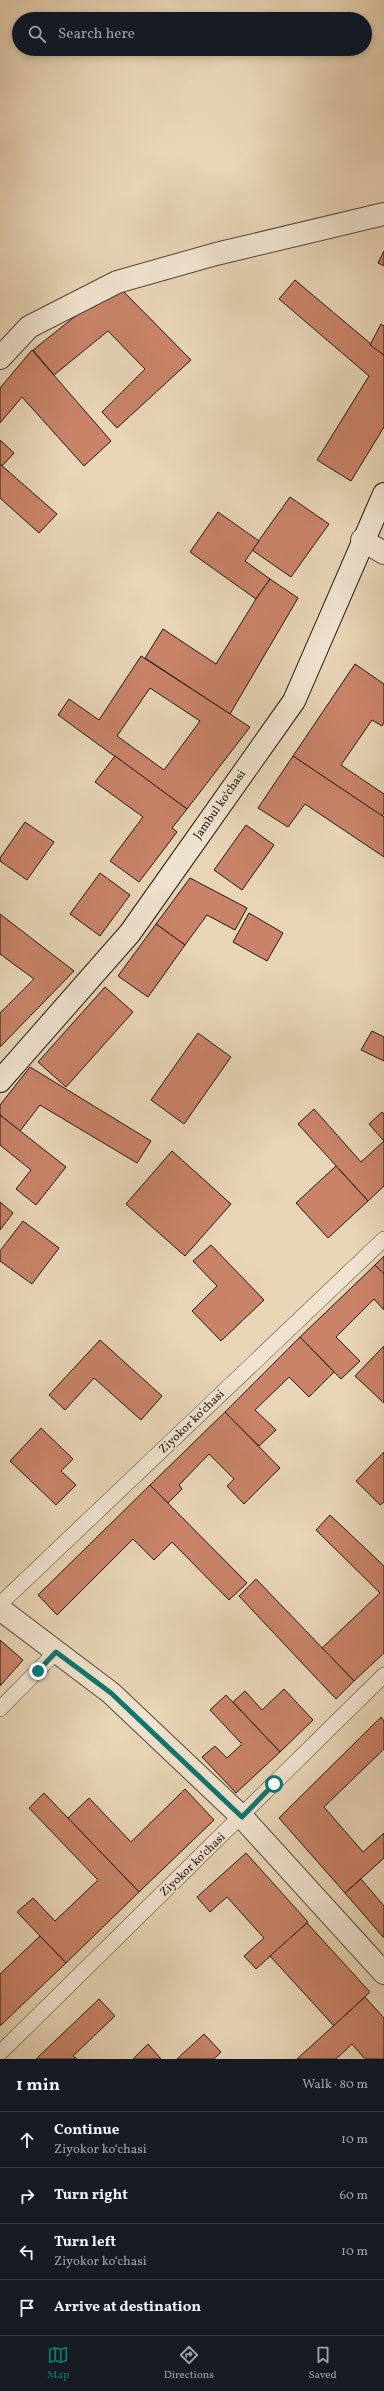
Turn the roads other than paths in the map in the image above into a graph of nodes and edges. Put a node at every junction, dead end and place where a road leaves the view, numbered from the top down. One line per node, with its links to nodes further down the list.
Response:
1 (384, 214): 2 (street)
2 (0, 358)
3 (384, 494): 4 (street, Jambul koʻchasi)
4 (362, 540): 5 (street); 6 (street, Jambul koʻchasi)
5 (384, 553)
6 (0, 1080)
7 (384, 1239): 8 (lane, Ziyokor koʻchasi)
8 (0, 1604)
9 (0, 1609): 10 (street)
10 (56, 1652): 12 (lane); 13 (street)
11 (384, 1675): 13 (lane, Ziyokor koʻchasi)
12 (0, 1709)
13 (242, 1817): 14 (street); 15 (lane, Ziyokor koʻchasi)
14 (384, 1973)
15 (0, 2053)

